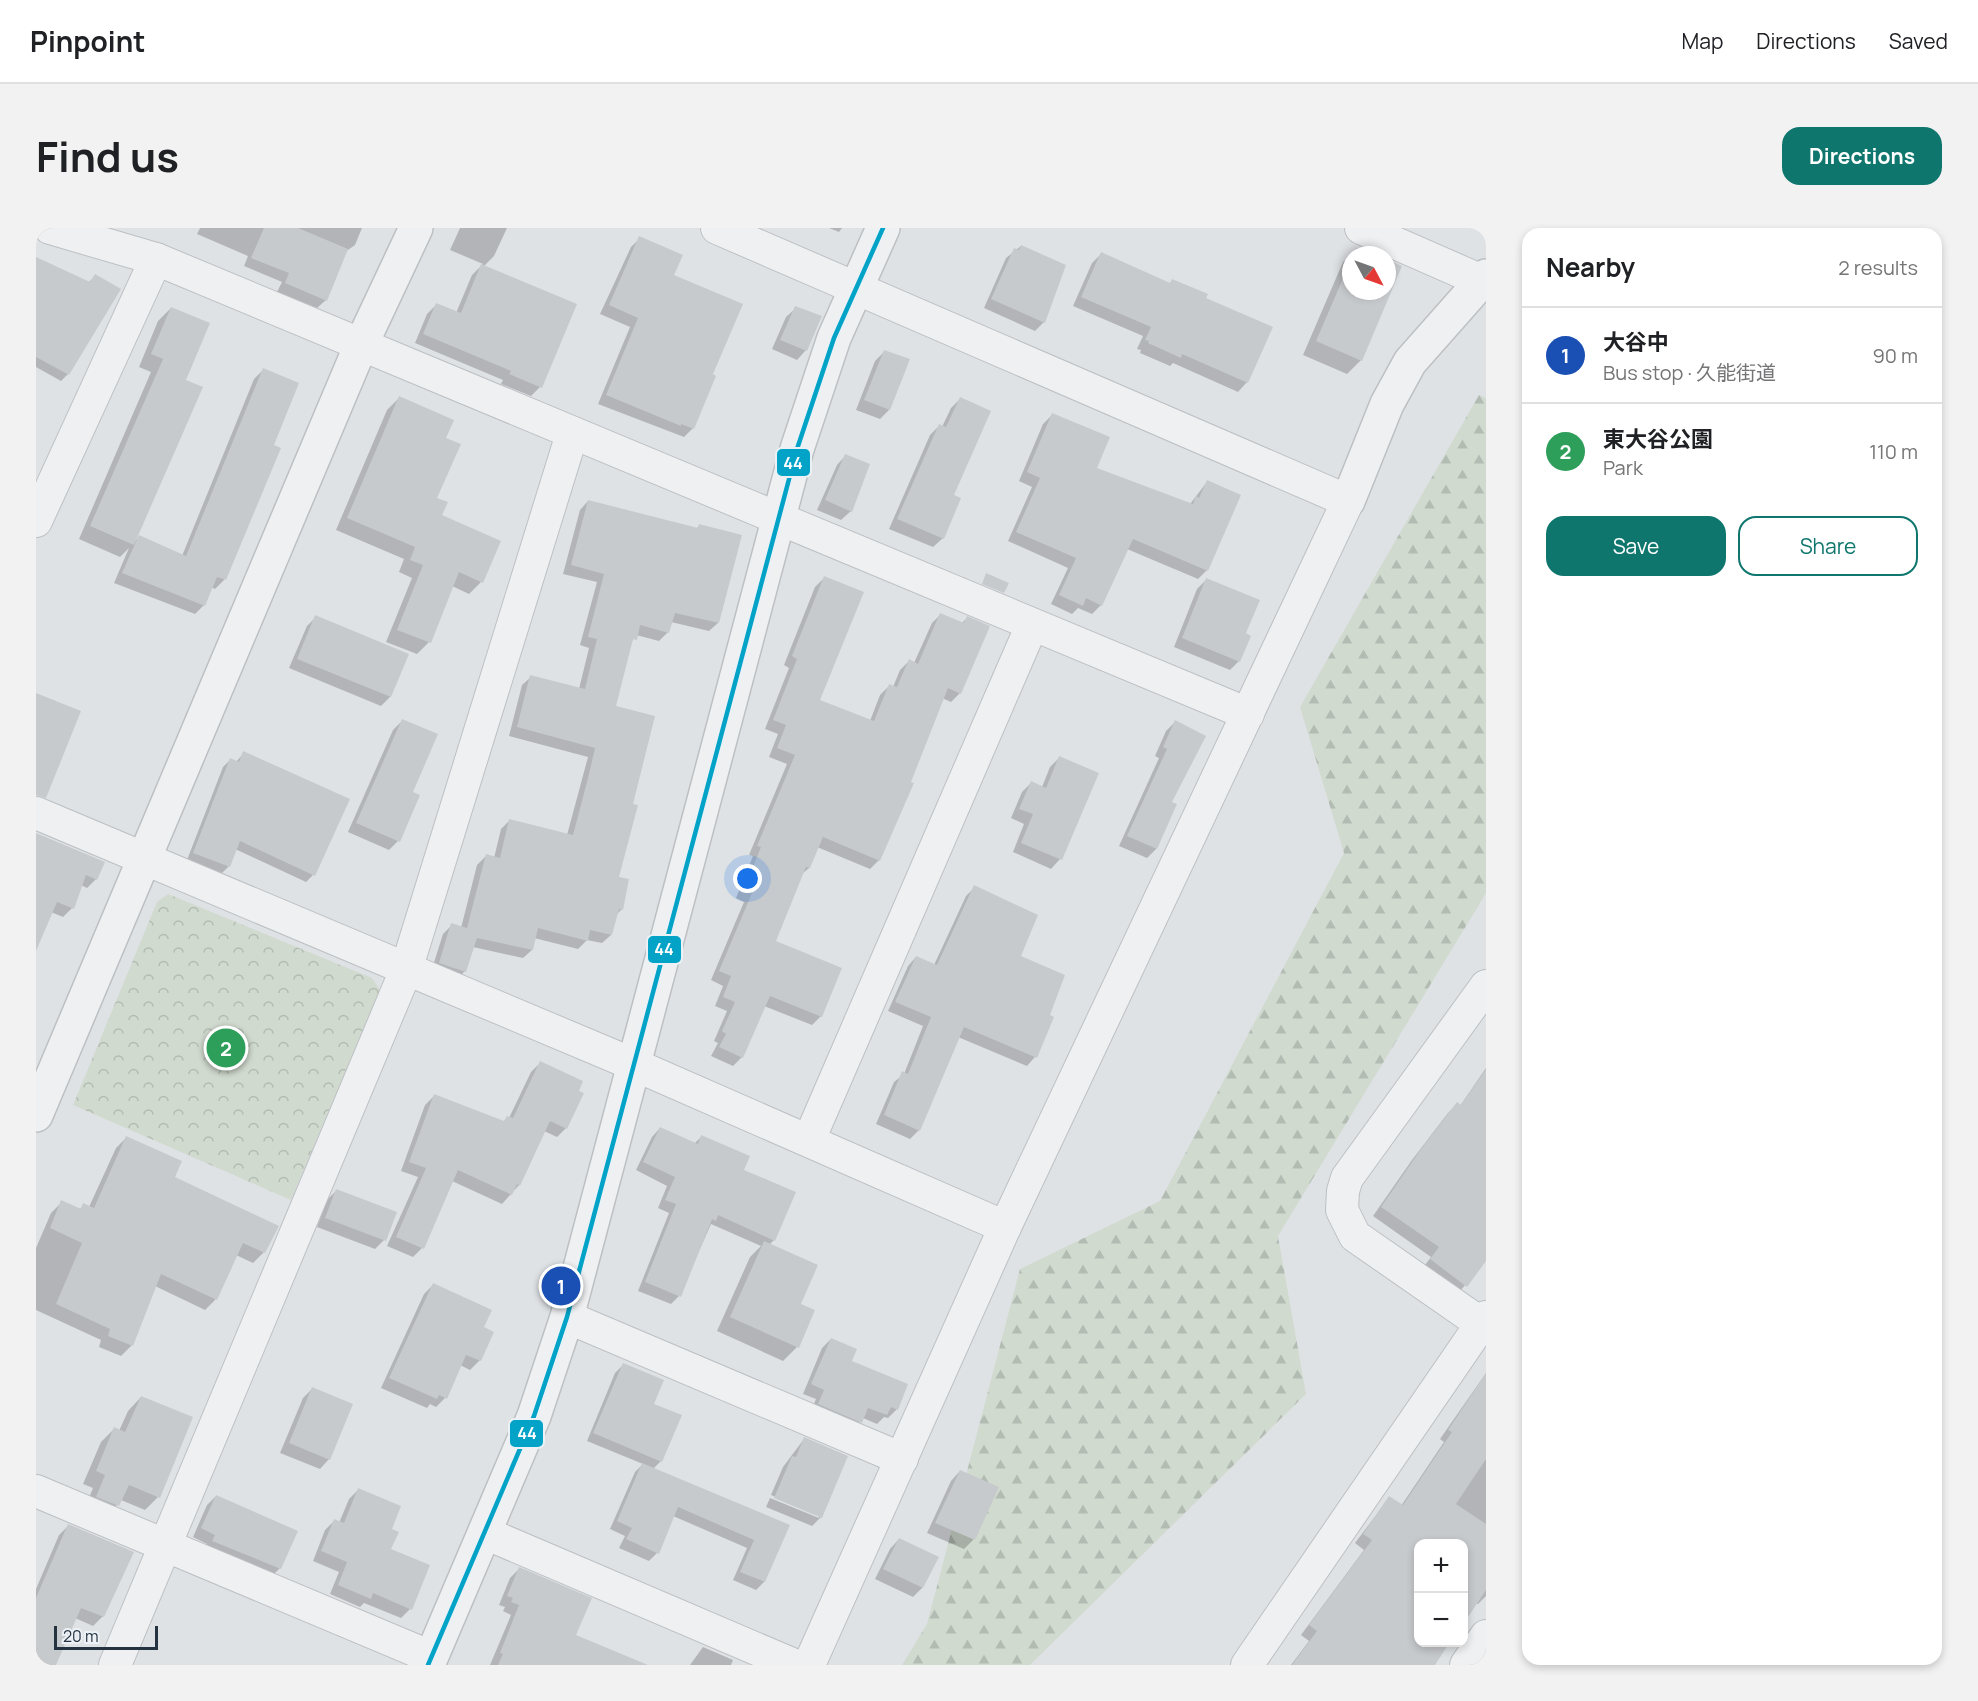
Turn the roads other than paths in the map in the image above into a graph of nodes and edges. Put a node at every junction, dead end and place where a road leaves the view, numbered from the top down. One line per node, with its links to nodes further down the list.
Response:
1 (50, 228): 6 (street)
2 (416, 228): 9 (street)
3 (717, 228): 8 (street)
4 (883, 228): 8 (street)
5 (1361, 228): 7 (street)
6 (156, 259): 9 (street); 13 (street)
7 (1484, 279): 11 (street)
8 (855, 288): 11 (street); 12 (street)
9 (361, 345): 10 (street); 17 (street)
10 (572, 434): 12 (street); 18 (street)
11 (1348, 501): 15 (street)
12 (780, 519): 14 (street); 20 (street)
13 (36, 521)
14 (1032, 625): 15 (street); 22 (street)
15 (1248, 714): 23 (street)
16 (36, 813): 17 (street)
17 (144, 859): 18 (street); 21 (street)
18 (406, 970): 20 (street); 29 (street)
19 (1486, 986): 25 (street)
20 (636, 1065): 22 (street); 24 (street)
21 (36, 1115)
22 (809, 1140): 23 (street)
23 (1005, 1227): 26 (street)
24 (567, 1317): 26 (street); 28 (street)
25 (1485, 1323): 35 (street)
26 (902, 1459): 34 (street)
27 (36, 1491): 29 (street)
28 (485, 1533): 31 (street); 33 (street)
29 (166, 1544): 31 (street); 32 (street)
30 (1486, 1636): 36 (street)
31 (429, 1661)
32 (115, 1665)
33 (794, 1665)
34 (809, 1665)
35 (1247, 1665)
36 (1466, 1665)

